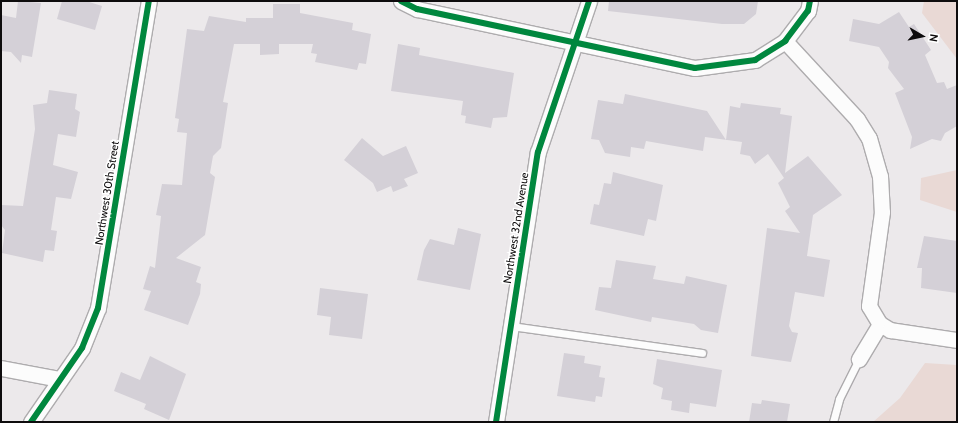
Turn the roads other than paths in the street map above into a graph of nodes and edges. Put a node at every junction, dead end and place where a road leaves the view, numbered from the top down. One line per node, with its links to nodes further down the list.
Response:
1 (149, 1): 13 (street, Northwest 30th Street)
2 (400, 1): 5 (street)
3 (589, 1): 5 (street, Northwest 32nd Avenue)
4 (810, 1): 6 (street)
5 (576, 41): 6 (street); 8 (street, Northwest 32nd Avenue)
6 (785, 41): 7 (street)
7 (880, 324): 9 (street); 11 (street)
8 (511, 326): 10 (lane); 15 (street, Northwest 32nd Avenue)
9 (957, 340)
10 (702, 353)
11 (859, 359): 16 (lane)
12 (1, 368): 13 (street)
13 (60, 379): 14 (street, Northwest 30th Street)
14 (31, 422)
15 (496, 422)
16 (833, 422)

